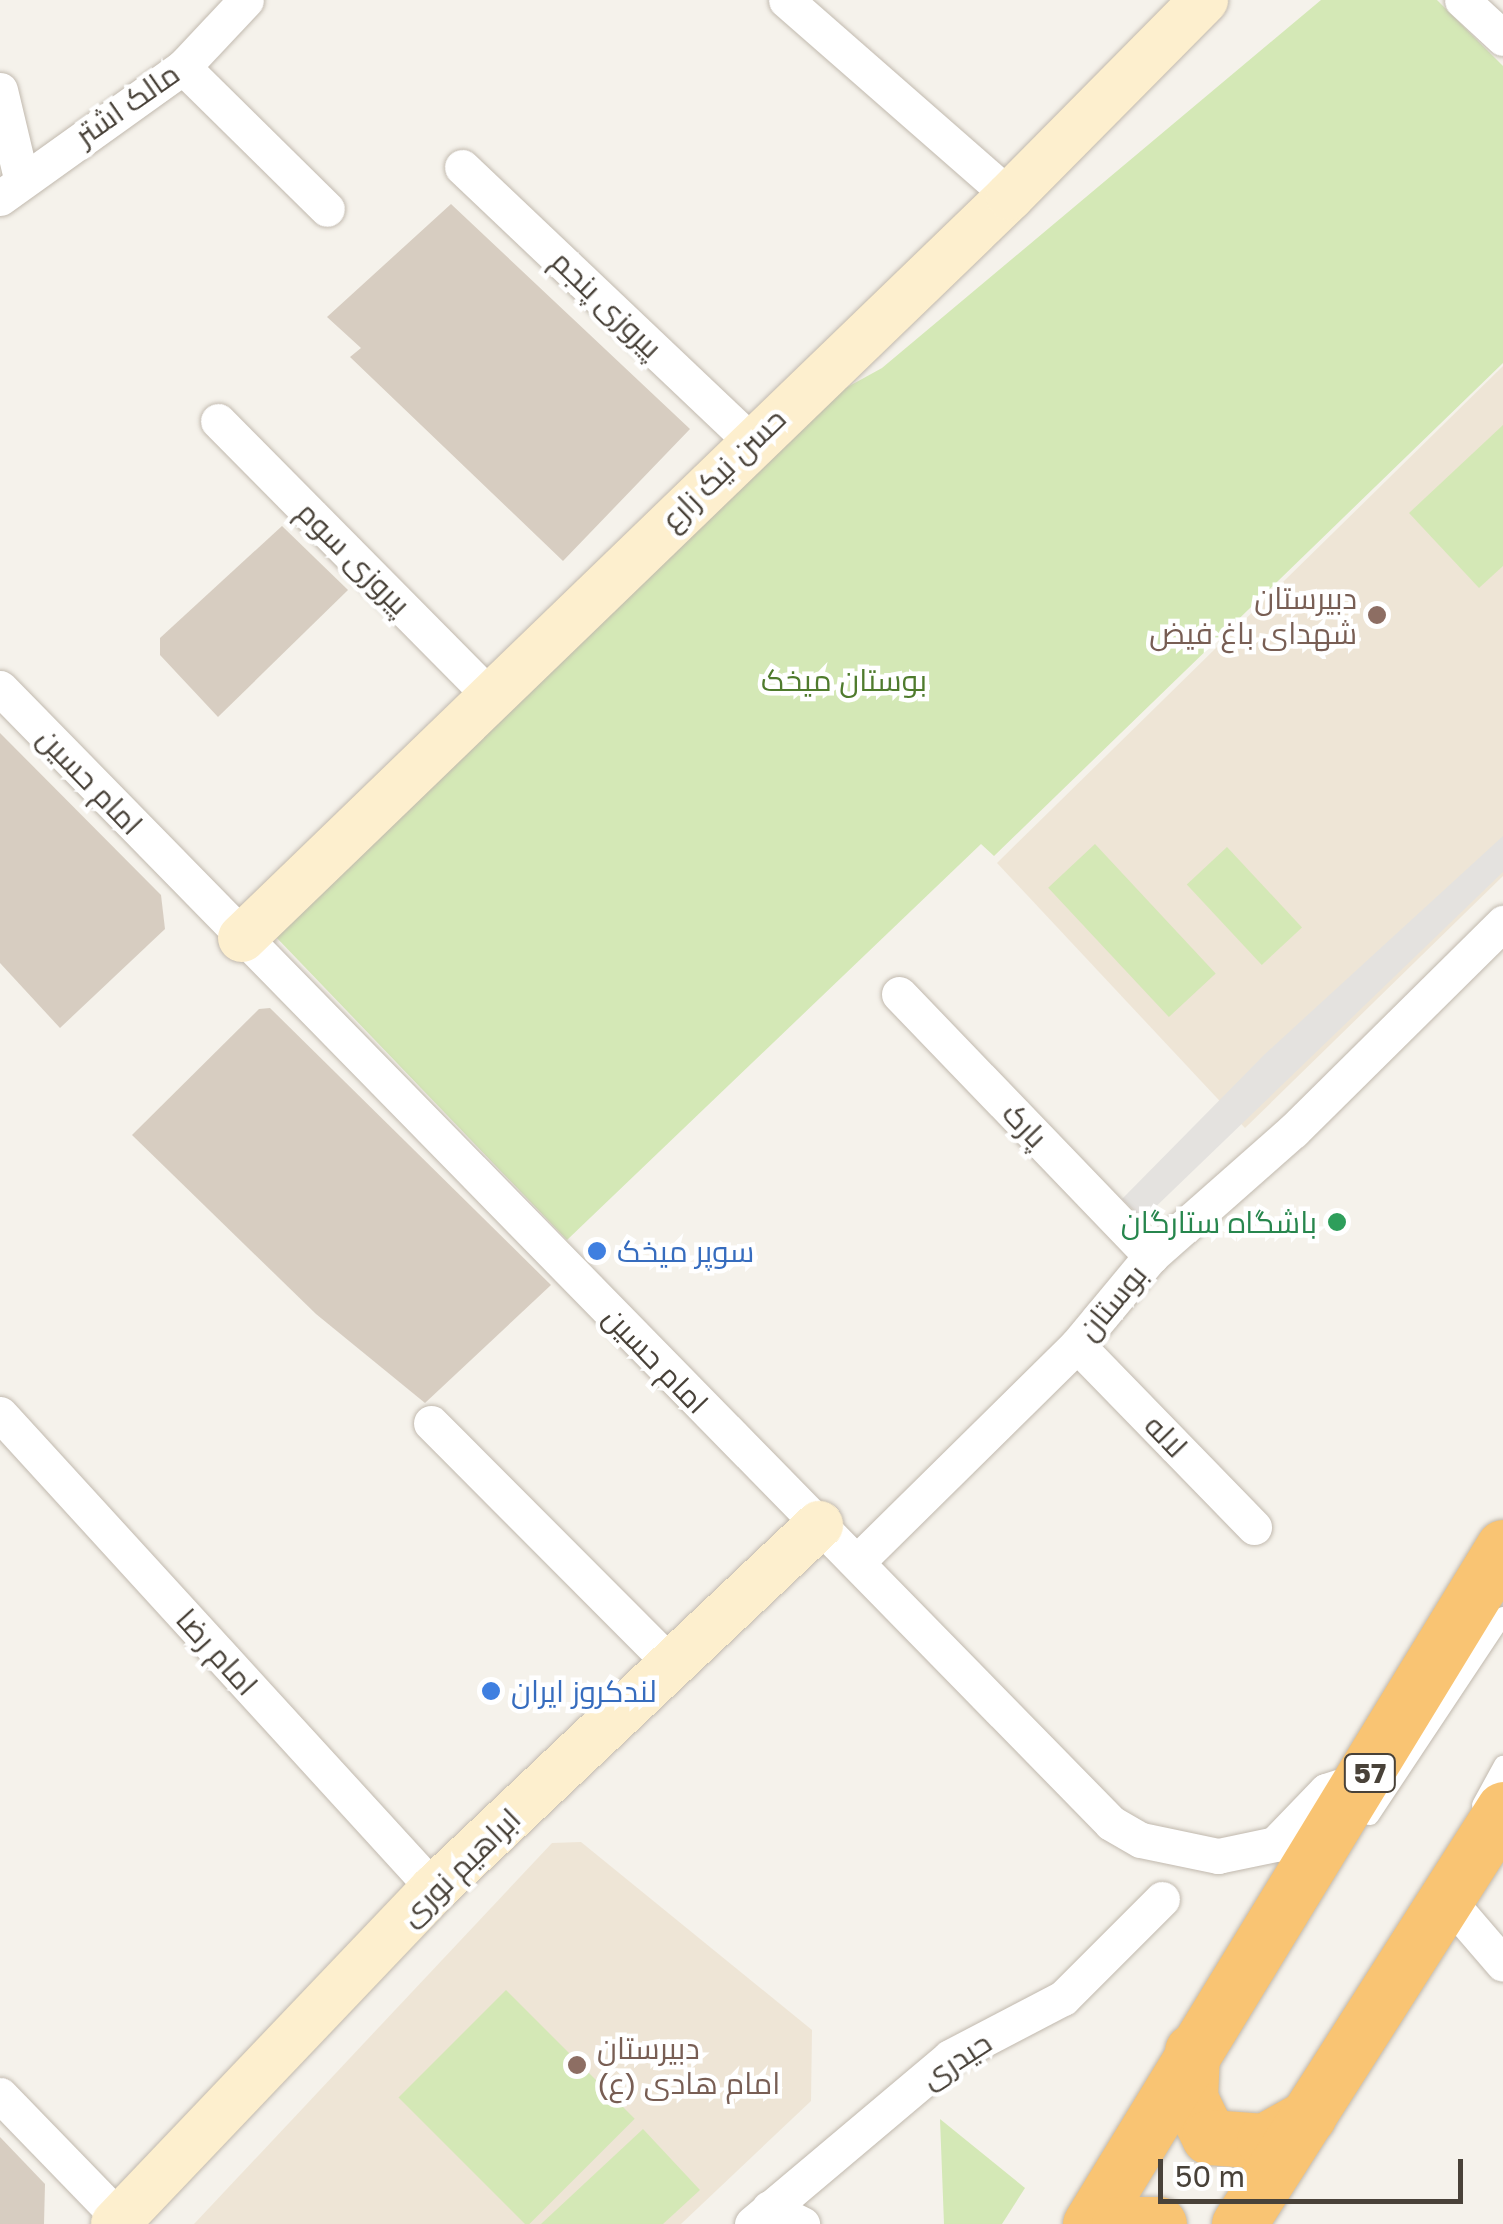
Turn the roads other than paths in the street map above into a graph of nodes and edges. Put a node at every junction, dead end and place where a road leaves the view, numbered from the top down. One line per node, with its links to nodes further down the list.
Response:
1 (246, 0): 6 (street, مالک اشتر)
2 (786, 0): 10 (street)
3 (1204, 0): 10 (street, حسن نیک زارع)
4 (1462, 0): 5 (street)
5 (1503, 38)
6 (182, 67): 9 (street, مالک اشتر); 11 (street)
7 (0, 90): 9 (street)
8 (462, 167): 13 (street, پیروزی پنجم)
9 (10, 188)
10 (1010, 196): 13 (street, حسن نیک زارع)
11 (327, 209)
12 (218, 421): 15 (street, پیروزی سوم)
13 (751, 441): 15 (street, حسن نیک زارع)
14 (0, 688): 17 (street, امام حسین)
15 (490, 696): 17 (street, حسن نیک زارع)
16 (1503, 923): 19 (street, بوستان)
17 (242, 938): 23 (street, امام حسین)
18 (900, 994): 19 (street, پارک)
19 (1151, 1256): 20 (street, بوستان)
20 (1077, 1345): 24 (street, لاله); 26 (street, بوستان)
21 (0, 1414): 34 (street, امام رضا)
22 (431, 1423): 28 (street)
23 (818, 1525): 26 (street, امام حسین); 28 (street, ابراهیم نوری)
24 (1254, 1527)
25 (1503, 1547): 30 (highway, 57)
26 (857, 1562): 30 (street, امام حسین)
27 (1503, 1616): 32 (lane)
28 (672, 1664): 34 (street, ابراهیم نوری)
29 (1503, 1765): 41 (lane)
30 (1368, 1777): 38 (highway, 57)
31 (1503, 1808): 36 (highway)
32 (1354, 1841)
33 (1319, 1888): 38 (lane)
34 (434, 1890): 43 (street, ابراهیم نوری)
35 (1162, 1900): 42 (street, حیدری)
36 (1448, 1900): 37 (street); 41 (highway)
37 (1503, 1964)
38 (1230, 1994): 39 (highway, 57)
39 (1192, 2051): 41 (highway); 45 (highway, 57)
40 (0, 2094): 43 (street)
41 (1309, 2116): 48 (highway)
42 (760, 2216): 44 (street)
43 (117, 2221)
44 (802, 2224)
45 (1090, 2224)
46 (1120, 2224): 47 (highway)
47 (1159, 2224)
48 (1239, 2224)

